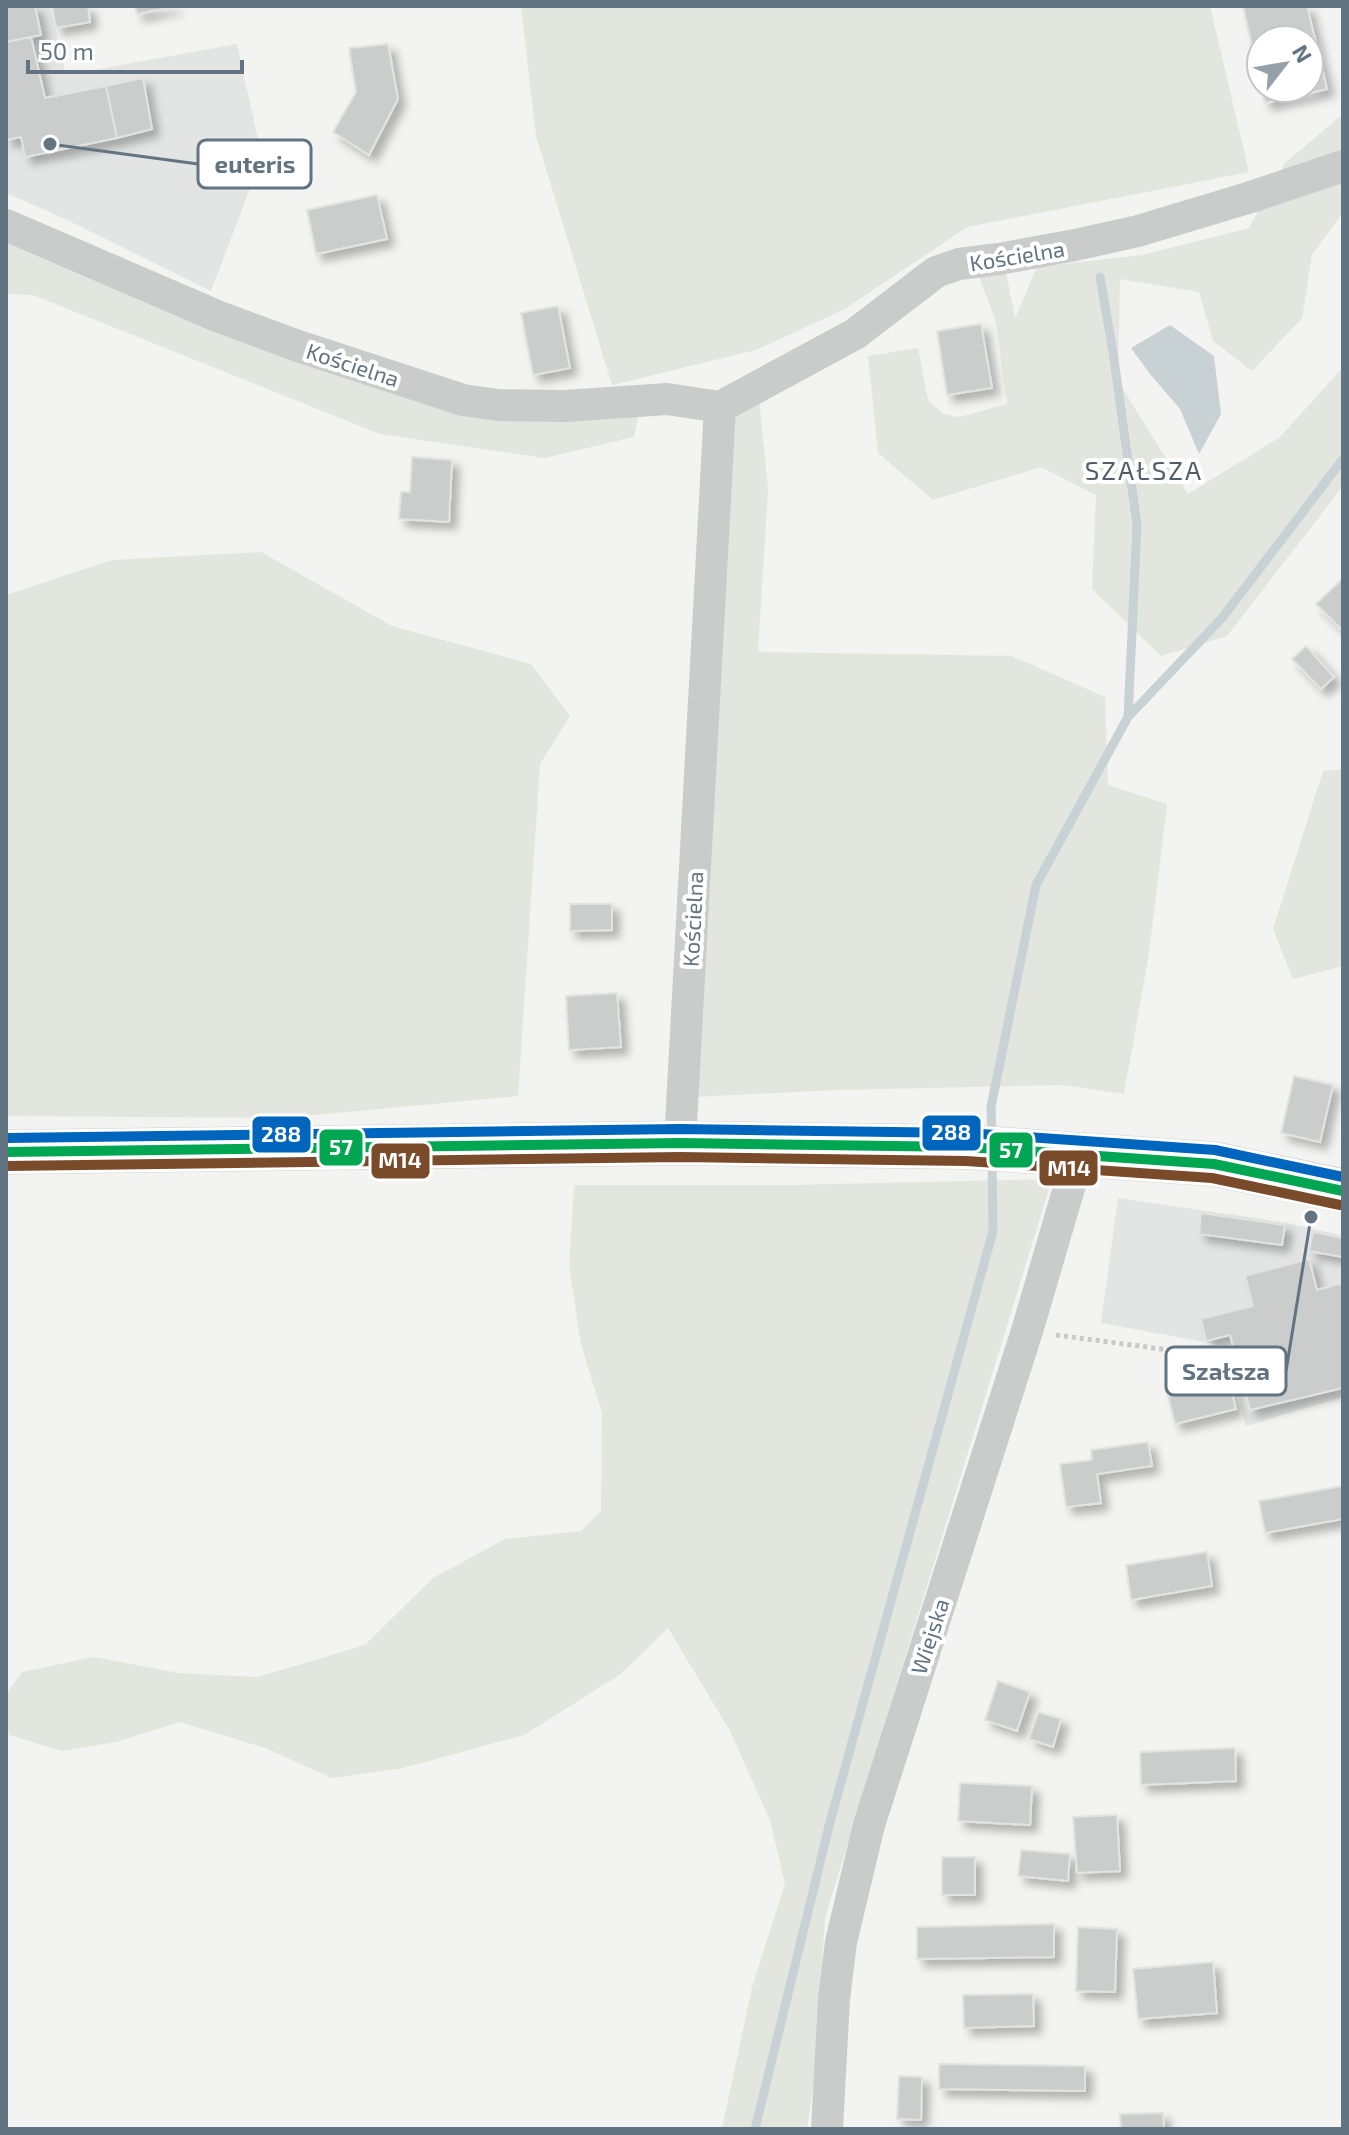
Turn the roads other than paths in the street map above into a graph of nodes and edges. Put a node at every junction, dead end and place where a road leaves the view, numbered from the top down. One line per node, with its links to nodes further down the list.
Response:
1 (1343, 166): 3 (street, Kościelna)
2 (6, 225): 3 (street, Kościelna)
3 (720, 407): 4 (street, Kościelna)
4 (680, 1143): 5 (main road); 6 (main road)
5 (6, 1152)
6 (1079, 1154): 7 (main road); 8 (street, Wiejska)
7 (1343, 1191)
8 (827, 2129)

